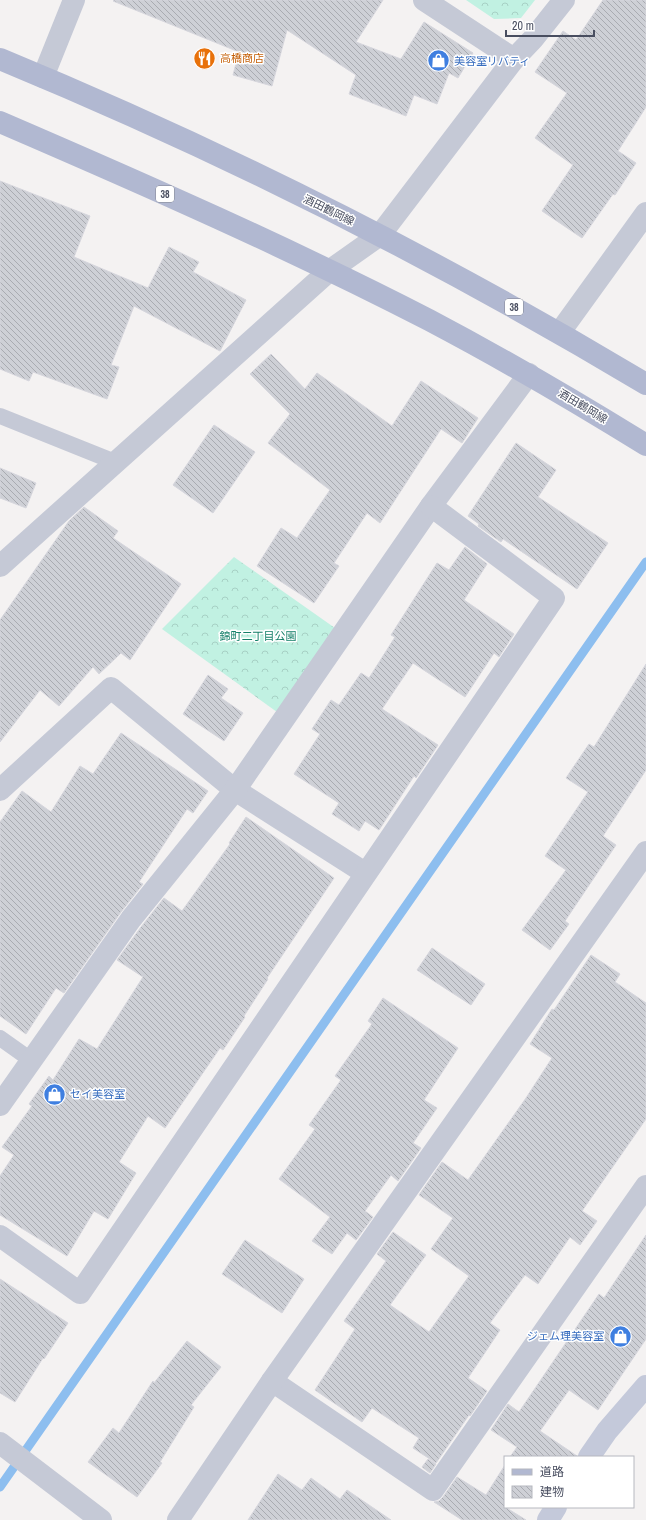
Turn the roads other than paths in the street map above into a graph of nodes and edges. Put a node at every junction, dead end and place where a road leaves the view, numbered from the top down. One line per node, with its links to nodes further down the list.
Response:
1 (74, 0): 6 (street)
2 (424, 0): 5 (street)
3 (564, 0): 5 (street)
4 (0, 59): 6 (main road, 酒田鶴岡線 / 38)
5 (514, 59): 9 (street)
6 (43, 77): 9 (main road, 酒田鶴岡線 / 38)
7 (0, 122): 10 (main road, 酒田鶴岡線 / 38)
8 (646, 213): 11 (street)
9 (380, 234): 10 (street); 11 (main road, 酒田鶴岡線 / 38)
10 (329, 271): 12 (main road, 酒田鶴岡線 / 38); 16 (street)
11 (560, 332): 13 (main road, 酒田鶴岡線 / 38)
12 (529, 374): 15 (main road, 酒田鶴岡線 / 38); 17 (street)
13 (646, 384)
14 (0, 416): 16 (lane)
15 (646, 444)
16 (115, 462): 18 (street)
17 (431, 506): 20 (street); 22 (street)
18 (0, 566)
19 (0, 790): 20 (street)
20 (235, 790): 22 (street); 24 (street)
21 (646, 852): 28 (street)
22 (365, 873): 27 (street)
23 (0, 1038): 24 (lane)
24 (32, 1060): 25 (street)
25 (0, 1105)
26 (646, 1186): 28 (street)
27 (0, 1236)
28 (272, 1381): 34 (street)
29 (646, 1386): 31 (street)
30 (2, 1444): 33 (street)
31 (590, 1456)
32 (555, 1508): 35 (street)
33 (102, 1520)
34 (178, 1520)
35 (548, 1520)

